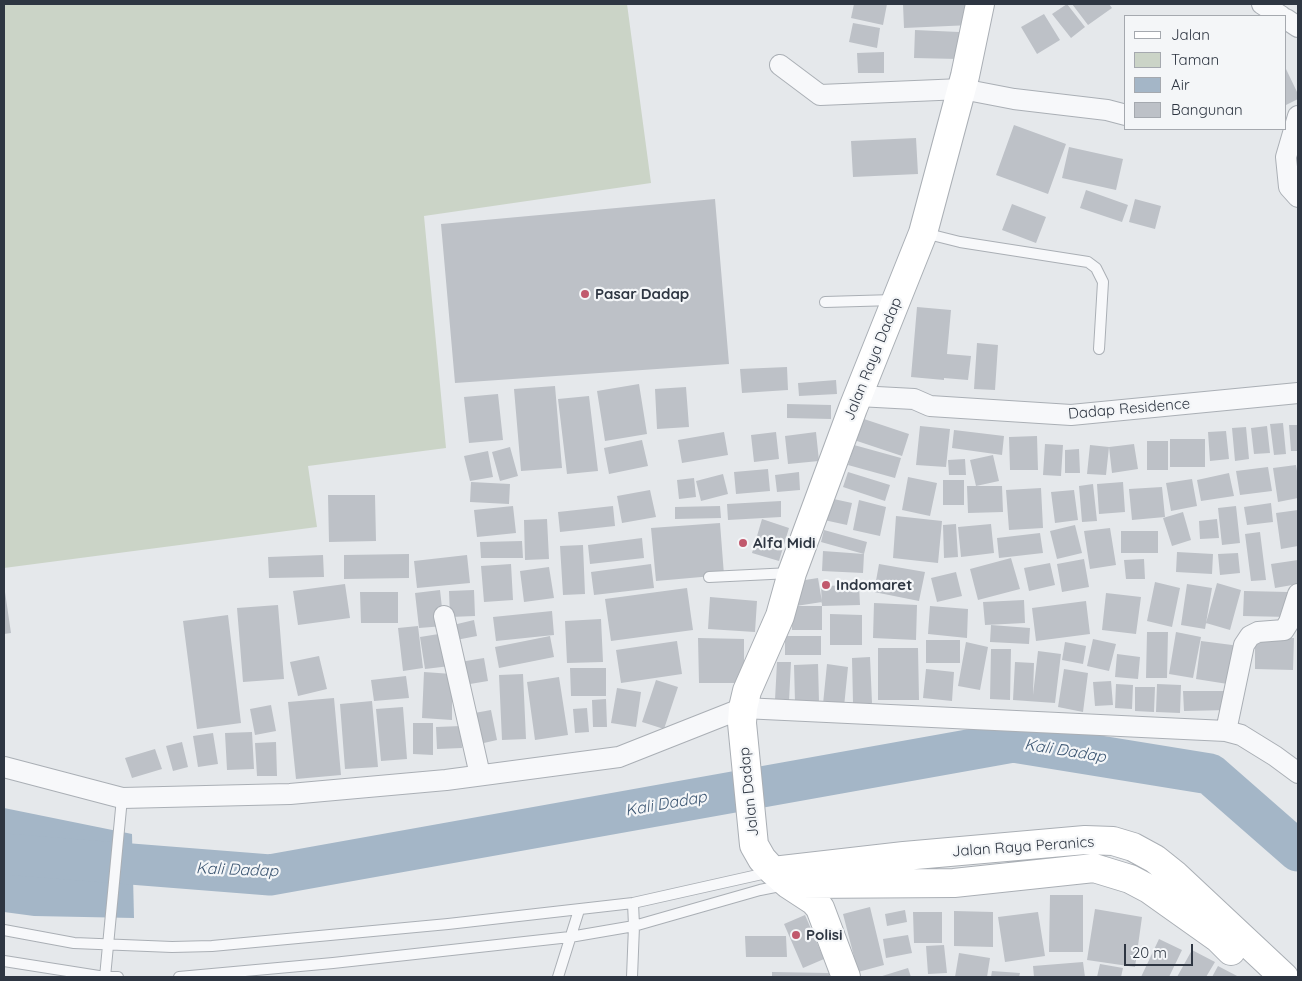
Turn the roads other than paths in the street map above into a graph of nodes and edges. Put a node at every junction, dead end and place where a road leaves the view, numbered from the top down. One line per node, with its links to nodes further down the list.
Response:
1 (980, 4): 7 (street, Jalan Raya Dadap)
2 (1262, 4): 3 (street)
3 (1279, 15)
4 (1287, 20): 5 (street)
5 (1298, 27)
6 (780, 65): 7 (street)
7 (962, 89): 8 (street); 11 (street, Jalan Raya Dadap)
8 (1124, 114)
9 (1298, 116): 10 (street)
10 (1298, 197)
11 (923, 233): 12 (street, Jalan Raya Dadap); 14 (lane)
12 (896, 300): 13 (lane); 16 (street, Jalan Raya Dadap)
13 (825, 302)
14 (1100, 348)
15 (1298, 393): 16 (street, Dadap Residence)
16 (855, 402): 17 (street, Jalan Raya Dadap)
17 (792, 573): 18 (lane); 21 (street, Jalan Raya Dadap)
18 (709, 577)
19 (1298, 594): 22 (street)
20 (444, 616): 25 (street)
21 (742, 715): 22 (street); 25 (street); 27 (street, Jalan Dadap)
22 (1226, 731): 24 (street)
23 (4, 767): 26 (street)
24 (1298, 773)
25 (480, 775): 26 (street)
26 (122, 804): 33 (lane)
27 (781, 878): 28 (lane); 30 (lane); 40 (street); 41 (street, Jalan Raya Peranics); 42 (street, Jalan Raya Peranics)
28 (632, 902): 29 (lane); 30 (lane)
29 (579, 910): 32 (lane); 33 (lane)
30 (634, 926): 32 (lane); 39 (lane)
31 (4, 930): 33 (lane)
32 (570, 937): 37 (lane); 38 (lane)
33 (109, 944): 35 (lane)
34 (4, 961): 35 (lane)
35 (105, 977): 36 (lane)
36 (118, 977)
37 (179, 977)
38 (558, 977)
39 (632, 977)
40 (846, 977)
41 (1256, 977)
42 (1284, 977)

